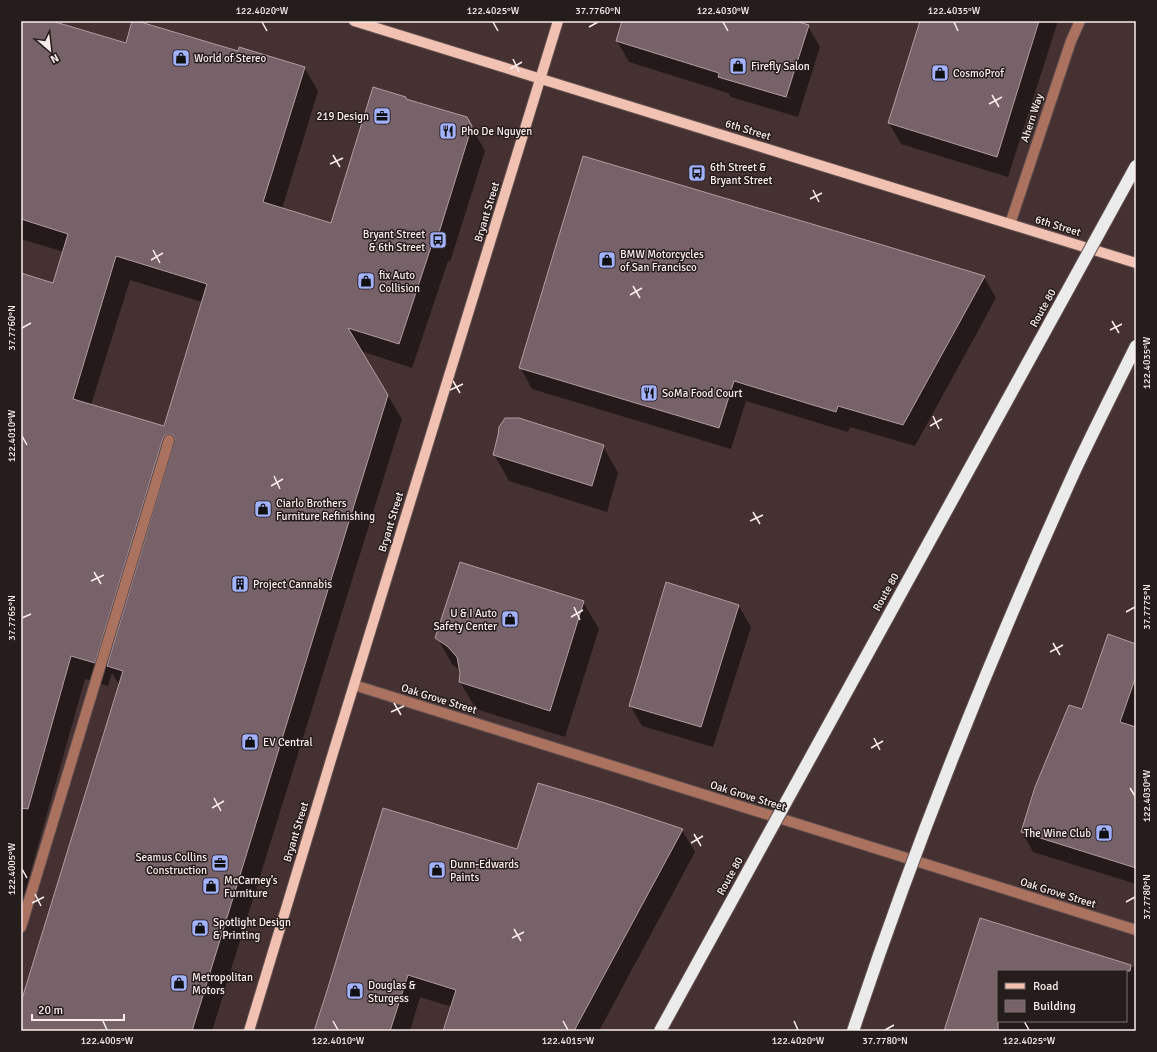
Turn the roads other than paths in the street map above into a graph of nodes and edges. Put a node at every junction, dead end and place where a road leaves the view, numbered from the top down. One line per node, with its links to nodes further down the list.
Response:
1 (354, 21): 4 (main road, 6th Street)
2 (558, 21): 4 (main road, Bryant Street)
3 (1080, 21): 6 (street, Ahern Way)
4 (540, 79): 6 (main road, 6th Street); 10 (main road, Bryant Street)
5 (1136, 166): 14 (highway, Route 80, bridge)
6 (1010, 224): 7 (main road, 6th Street)
7 (1136, 263)
8 (1136, 346): 15 (highway, bridge)
9 (169, 440): 11 (street)
10 (354, 685): 12 (street, Oak Grove Street); 13 (main road, Bryant Street)
11 (21, 927)
12 (1136, 930)
13 (250, 1031)
14 (660, 1031)
15 (853, 1031)

